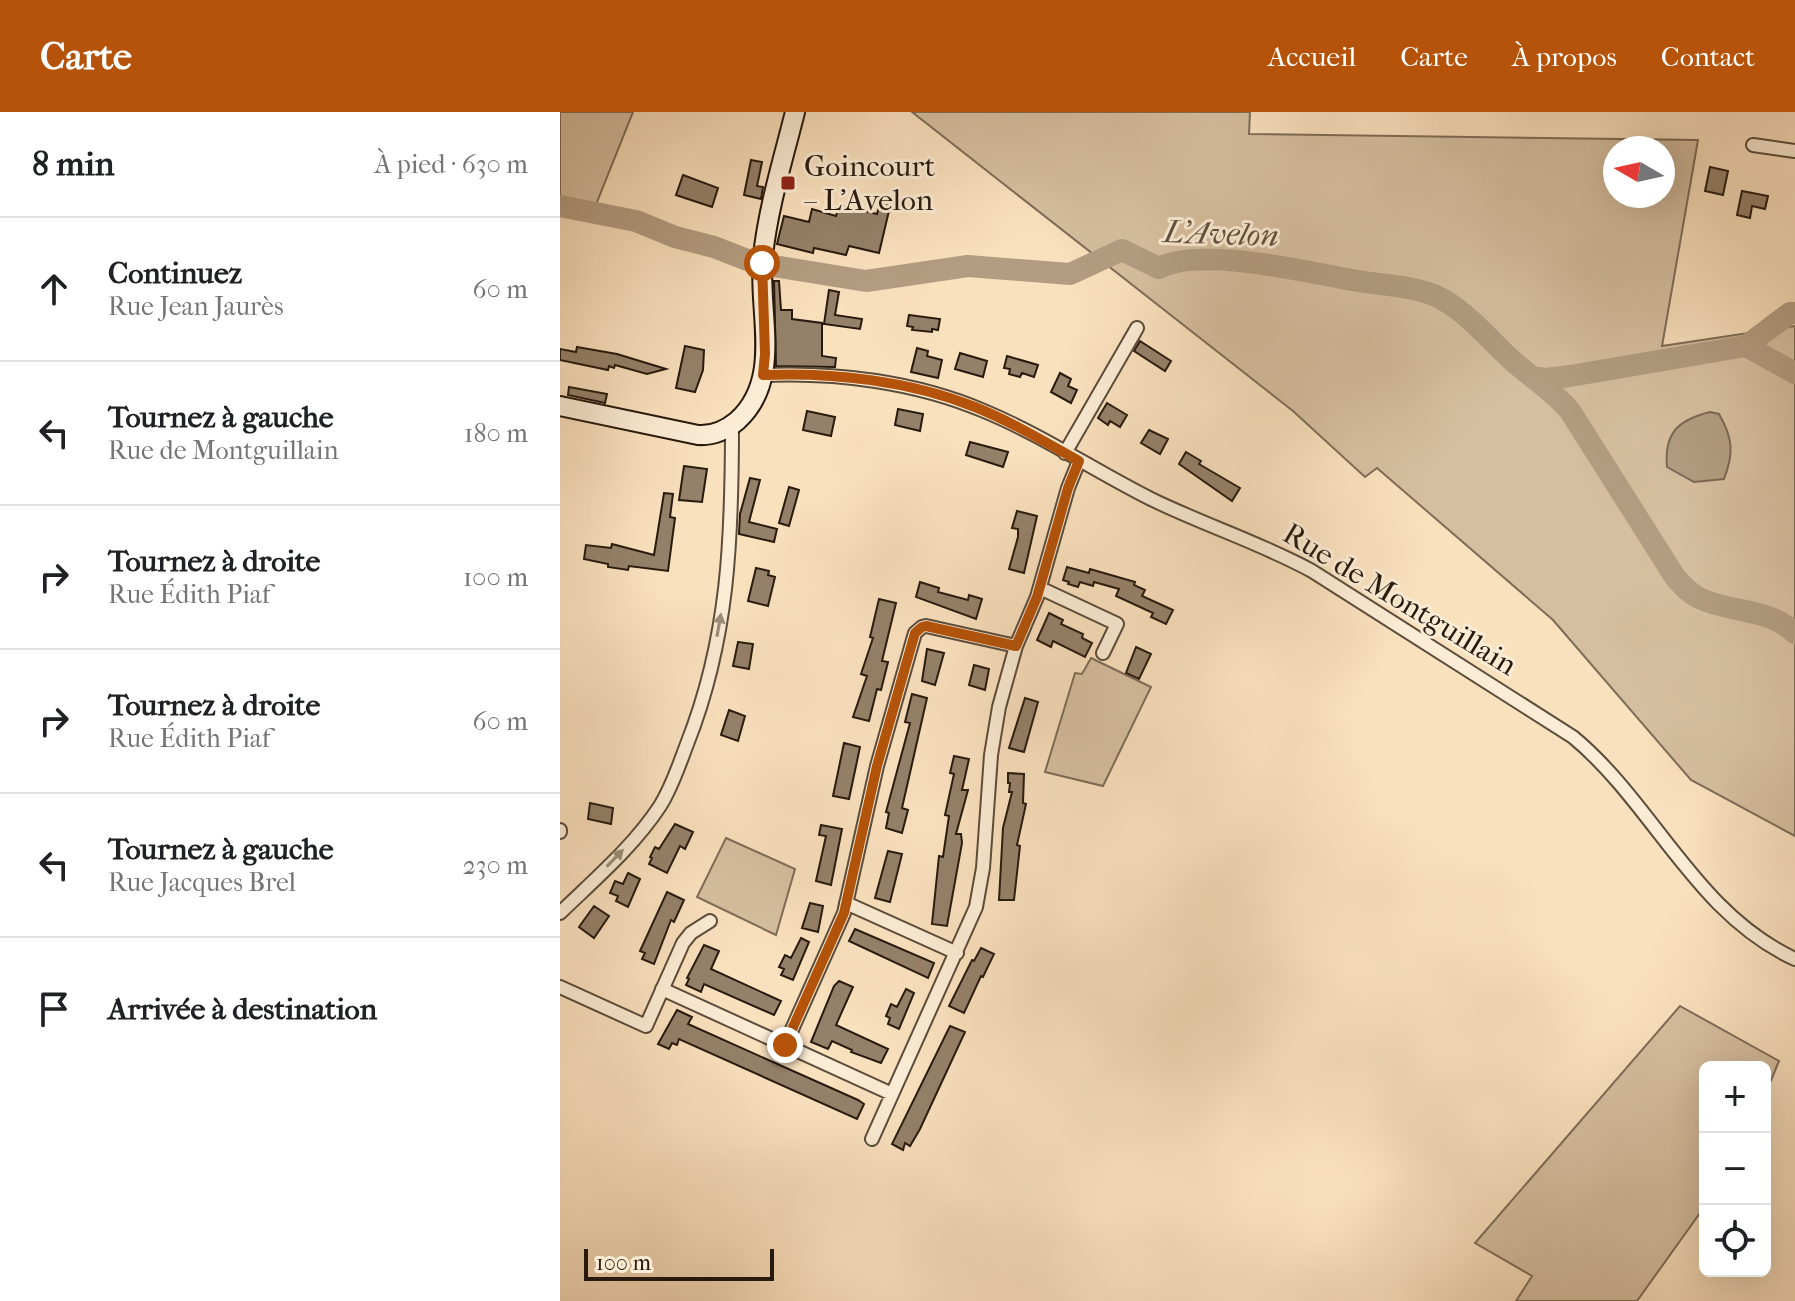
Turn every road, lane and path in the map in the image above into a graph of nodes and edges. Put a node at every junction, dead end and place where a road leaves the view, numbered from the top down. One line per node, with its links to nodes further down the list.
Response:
1 (795, 112): 5 (street)
2 (1753, 145): 3 (street)
3 (1795, 151)
4 (1137, 328): 8 (street)
5 (763, 375): 7 (street); 8 (street, Rue de Montguillain)
6 (560, 406): 7 (street)
7 (732, 425): 14 (street, one-way to 7)
8 (1065, 453): 9 (street, Rue de Montguillain)
9 (1079, 461): 10 (street); 17 (street, Rue de Montguillain)
10 (1040, 588): 11 (street); 12 (street)
11 (1016, 646): 13 (street); 16 (street)
12 (1103, 653)
13 (846, 903): 16 (street); 20 (street)
14 (560, 913)
15 (710, 921): 19 (street)
16 (957, 953): 21 (street)
17 (1795, 959)
18 (560, 987): 19 (street)
19 (662, 989): 20 (street)
20 (785, 1045): 21 (street)
21 (892, 1094): 22 (street)
22 (872, 1139)

